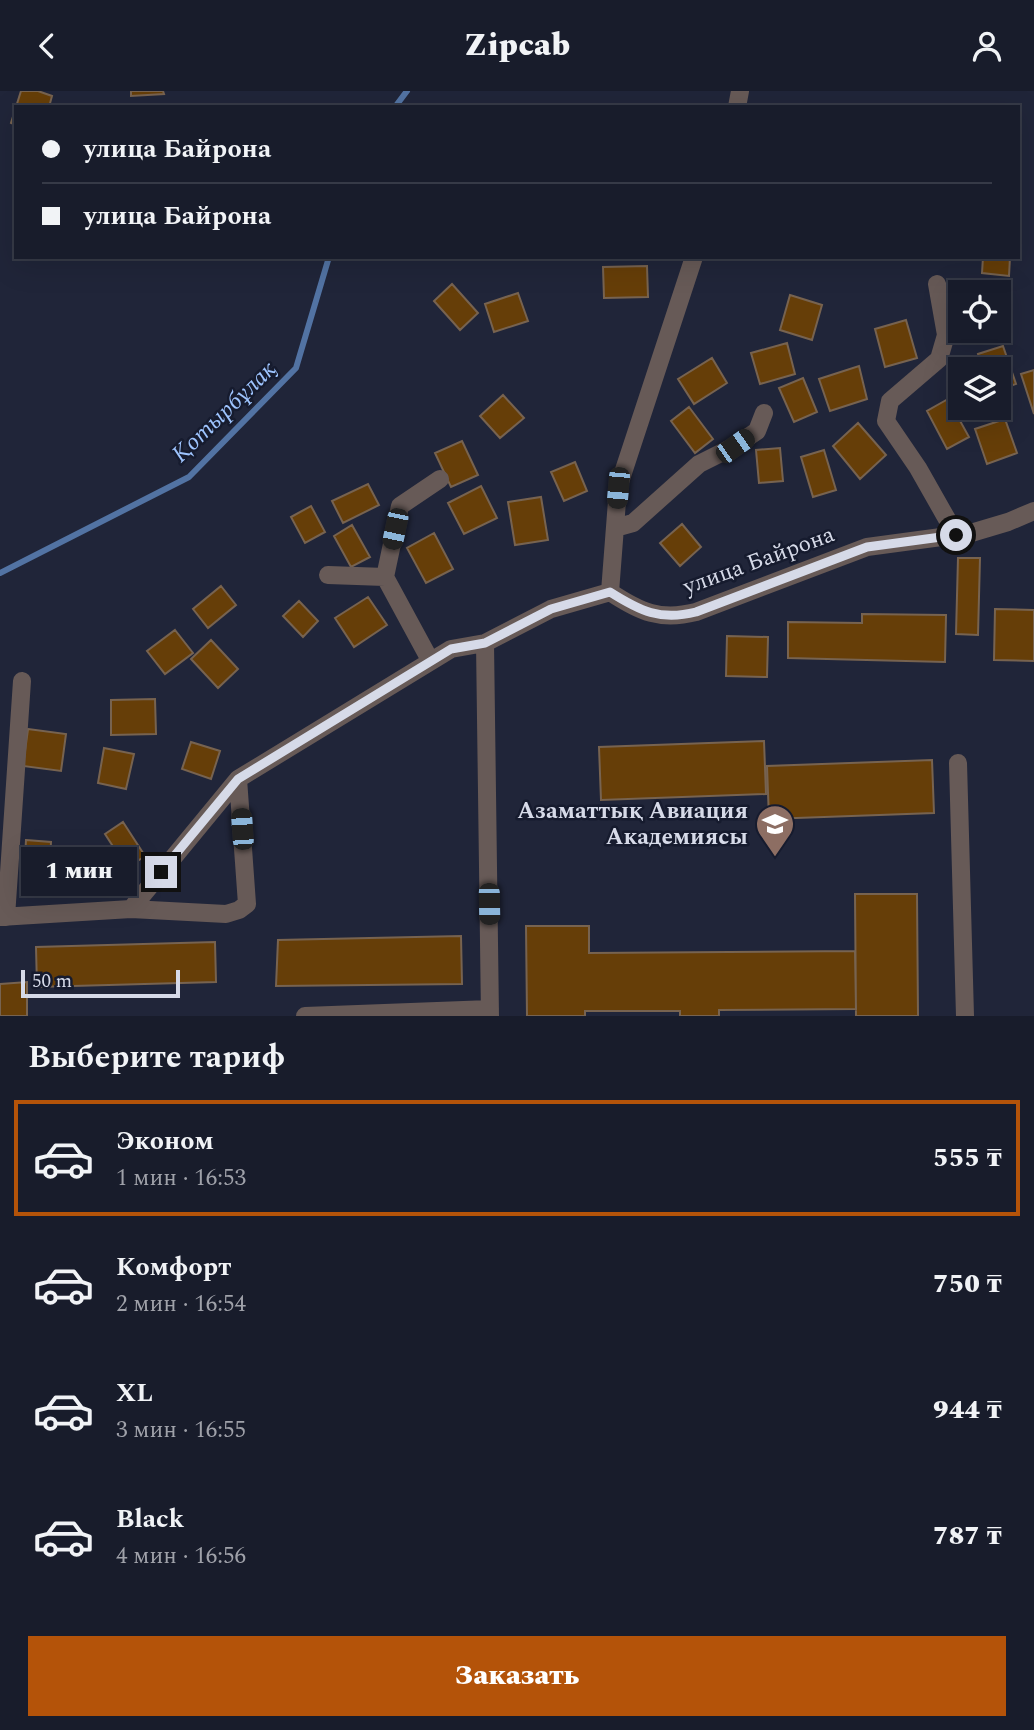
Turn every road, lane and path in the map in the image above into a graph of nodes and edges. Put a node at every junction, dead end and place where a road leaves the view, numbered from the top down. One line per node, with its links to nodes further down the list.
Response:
1 (693, 259): 6 (street)
2 (937, 284): 7 (street)
3 (764, 413): 6 (street)
4 (440, 479): 9 (street)
5 (1034, 511): 7 (street, улица Байрона)
6 (615, 528): 10 (street)
7 (956, 535): 10 (street, улица Байрона)
8 (328, 575): 9 (street)
9 (385, 576): 12 (street)
10 (610, 592): 11 (street)
11 (485, 643): 12 (street); 18 (street)
12 (430, 660): 15 (street)
13 (22, 681): 17 (street)
14 (958, 763): 20 (street)
15 (238, 779): 16 (street); 16 (street)
16 (131, 909): 17 (street)
17 (3, 917)
18 (490, 1013): 19 (street)
19 (305, 1016)
20 (965, 1016)

